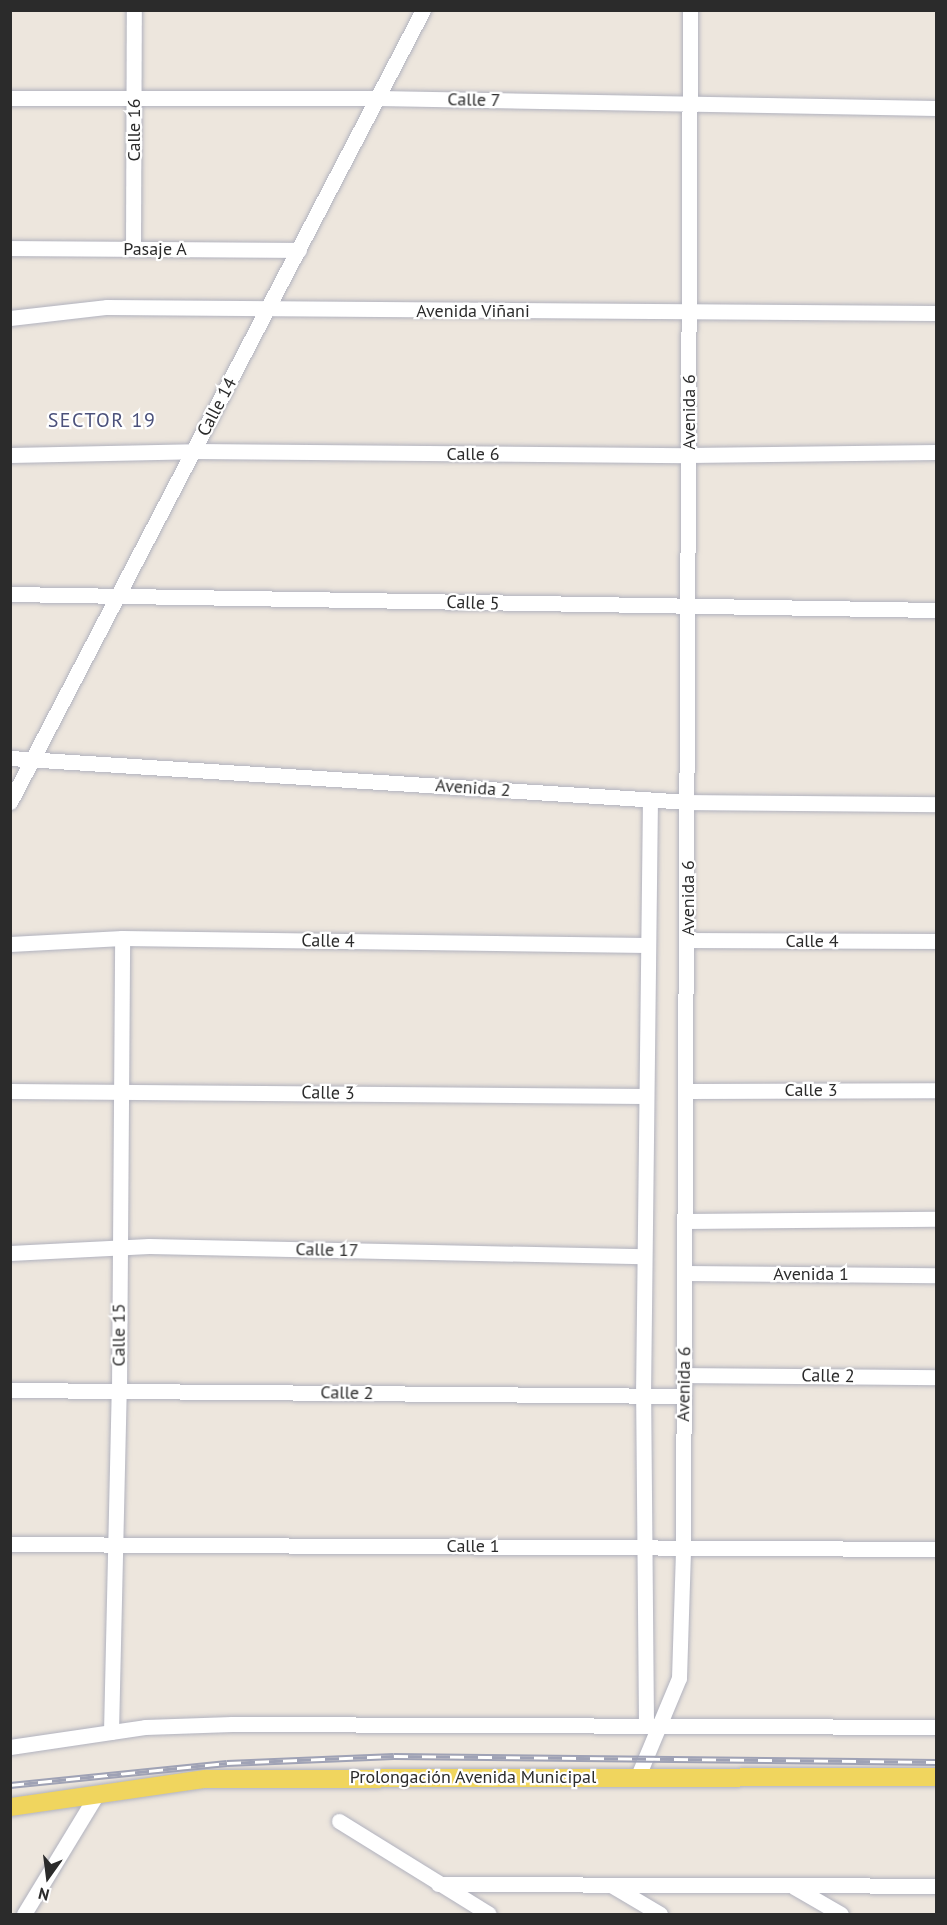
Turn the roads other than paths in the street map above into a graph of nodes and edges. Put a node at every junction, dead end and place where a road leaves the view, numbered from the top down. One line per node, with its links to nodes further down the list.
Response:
1 (134, 10): 5 (street, Calle 16)
2 (423, 10): 6 (street, Calle 14)
3 (690, 10): 7 (street, Avenida 6)
4 (10, 98): 5 (street, Calle 7)
5 (134, 98): 6 (street, Calle 7); 10 (street, Calle 16)
6 (378, 98): 7 (street, Calle 7); 11 (street, Calle 14)
7 (690, 103): 8 (street, Calle 7); 13 (street, Avenida 6)
8 (936, 108)
9 (10, 248): 10 (street, Pasaje A)
10 (133, 249): 11 (street, Pasaje A)
11 (299, 250): 12 (street, Calle 14)
12 (269, 309): 13 (street, Avenida Viñani); 15 (street, Avenida Viñani); 16 (street, Calle 14)
13 (689, 312): 14 (street, Avenida Viñani); 19 (street, Avenida 6)
14 (936, 313)
15 (10, 318)
16 (194, 451): 18 (street, Calle 6); 19 (street, Calle 6); 21 (street, Calle 14)
17 (936, 452): 19 (street, Calle 6)
18 (10, 455)
19 (689, 455): 22 (street, Avenida 6)
20 (10, 594): 21 (street, Calle 5)
21 (118, 594): 22 (street, Calle 5); 25 (street, Calle 14)
22 (689, 609): 23 (street, Calle 5); 28 (street, Avenida 6)
23 (936, 610)
24 (10, 758): 25 (street, Avenida 2)
25 (32, 758): 26 (street, Avenida 2); 27 (street, Calle 14)
26 (650, 800): 28 (street, Avenida 2); 34 (street)
27 (10, 802)
28 (688, 802): 29 (street, Avenida 2); 31 (street, Avenida 6)
29 (936, 804)
30 (122, 938): 33 (street, Calle 4); 34 (street, Calle 4); 37 (street, Calle 15)
31 (687, 940): 32 (street, Calle 4); 38 (street, Avenida 6)
32 (936, 941)
33 (10, 944)
34 (646, 945): 39 (street)
35 (936, 1090): 38 (street, Calle 3)
36 (10, 1091): 37 (street, Calle 3)
37 (121, 1091): 39 (street, Calle 3); 42 (street, Calle 15)
38 (686, 1091): 41 (street, Avenida 6)
39 (645, 1096): 44 (street)
40 (936, 1219): 41 (street)
41 (686, 1221): 45 (street, Avenida 6)
42 (119, 1250): 43 (street, Calle 17); 44 (street, Calle 17); 50 (street, Calle 15)
43 (10, 1253)
44 (644, 1256): 51 (street)
45 (685, 1273): 46 (street, Avenida 1); 47 (street, Avenida 6)
46 (936, 1275)
47 (684, 1375): 48 (street, Calle 2); 52 (street, Avenida 6)
48 (936, 1377)
49 (10, 1390): 50 (street, Calle 2)
50 (119, 1391): 51 (street, Calle 2); 54 (street, Calle 15)
51 (643, 1396): 52 (street, Calle 2); 55 (street)
52 (684, 1396): 56 (street, Avenida 6)
53 (10, 1544): 54 (street, Calle 1)
54 (113, 1544): 55 (street, Calle 1); 61 (street, Calle 15)
55 (646, 1548): 56 (street, Calle 1); 58 (street)
56 (683, 1548): 57 (street, Calle 1); 59 (street, Avenida 6)
57 (936, 1549)
58 (646, 1724): 59 (street); 61 (street)
59 (662, 1725): 60 (street); 63 (street, Avenida 6)
60 (936, 1727)
61 (111, 1732): 62 (street)
62 (10, 1747)
63 (638, 1776): 64 (main road, Prolongación Avenida Municipal); 65 (main road, Prolongación Avenida Municipal)
64 (936, 1777)
65 (97, 1794): 66 (main road, Prolongación Avenida Municipal); 72 (street)
66 (10, 1806)
67 (339, 1821): 68 (street)
68 (438, 1884): 69 (street); 73 (street)
69 (610, 1884): 70 (street); 74 (street)
70 (791, 1886): 71 (street); 75 (street)
71 (936, 1886)
72 (24, 1914)
73 (489, 1914)
74 (660, 1914)
75 (841, 1914)

